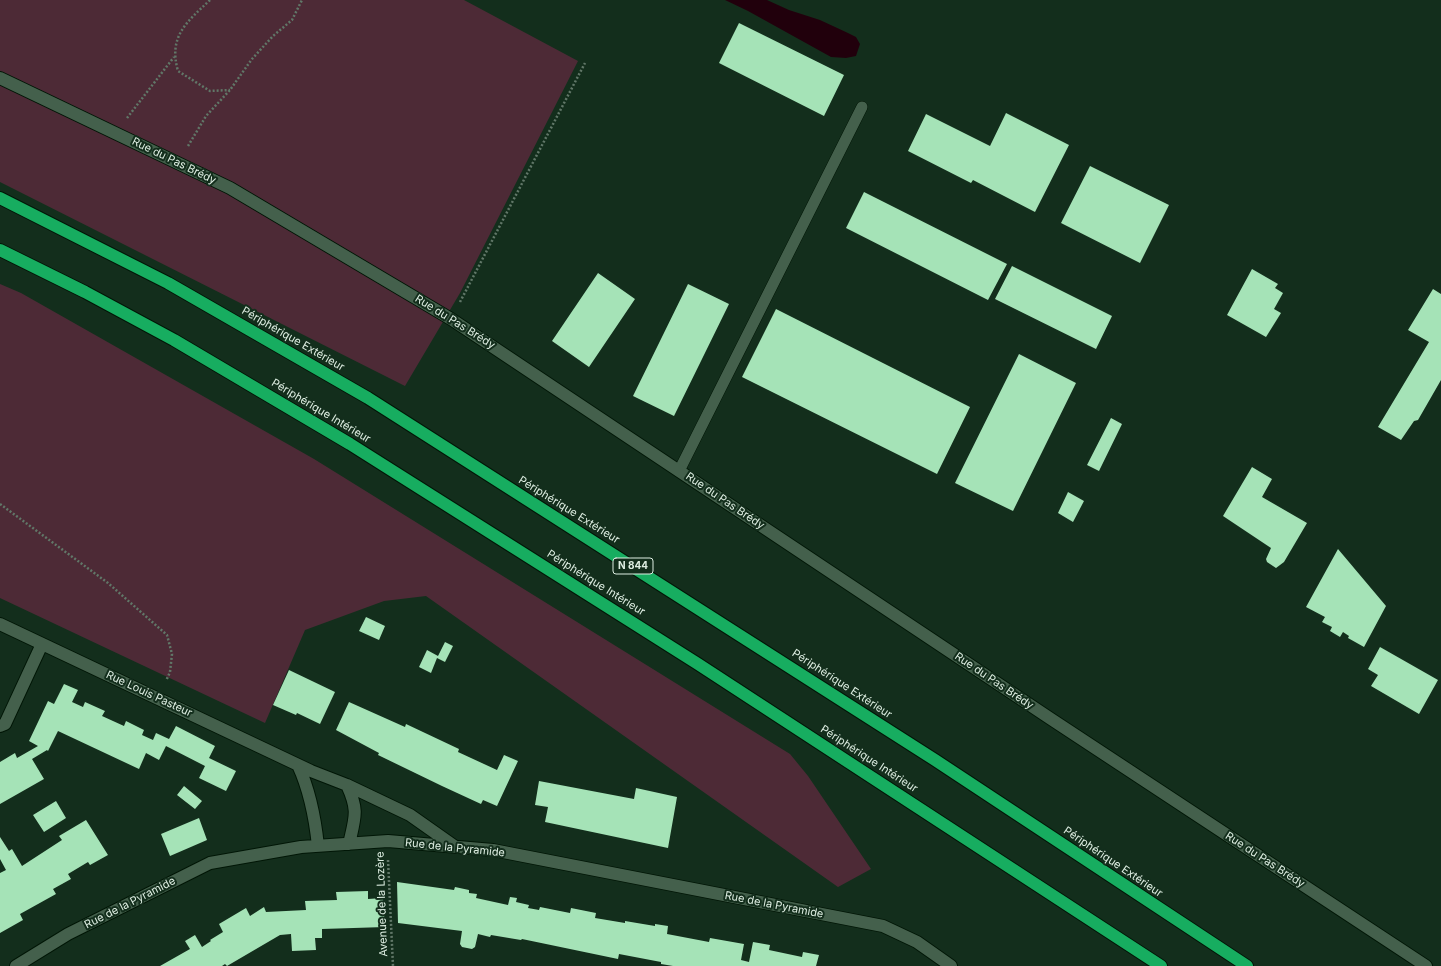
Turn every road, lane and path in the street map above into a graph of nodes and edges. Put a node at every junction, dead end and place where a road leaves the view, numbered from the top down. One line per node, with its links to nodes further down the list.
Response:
1 (210, 0): 3 (path)
2 (302, 0): 6 (path)
3 (174, 57): 6 (path); 8 (path)
4 (585, 63): 12 (path)
5 (0, 78): 8 (street, Rue du Pas Brédy)
6 (230, 90): 9 (path)
7 (862, 107): 13 (lane)
8 (116, 133): 9 (street, Rue du Pas Brédy)
9 (176, 162): 12 (street, Rue du Pas Brédy)
10 (0, 198): 30 (highway, Périphérique Extérieur / N 844)
11 (0, 250): 29 (highway, Périphérique Intérieur)
12 (451, 319): 13 (street, Rue du Pas Brédy)
13 (679, 471): 31 (street, Rue du Pas Brédy)
14 (0, 504): 17 (path)
15 (0, 624): 16 (street, Rue Louis Pasteur)
16 (42, 644): 17 (street, Rue Louis Pasteur); 18 (street)
17 (160, 699): 19 (street, Rue Louis Pasteur)
18 (0, 726)
19 (298, 765): 20 (street, Rue Louis Pasteur); 23 (street)
20 (347, 785): 22 (street); 24 (street, Rue Louis Pasteur)
21 (388, 842): 22 (street, Rue de la Pyramide); 24 (street, Rue de la Pyramide); 27 (path, Avenue de la Lozère)
22 (349, 844): 23 (street, Rue de la Pyramide)
23 (318, 846): 25 (street, Rue de la Pyramide)
24 (455, 847): 28 (street, Rue de la Pyramide)
25 (33, 962): 26 (street, Rue de la Pyramide)
26 (16, 966)
27 (393, 966)
28 (952, 966)
29 (1161, 966)
30 (1247, 966)
31 (1426, 966)

